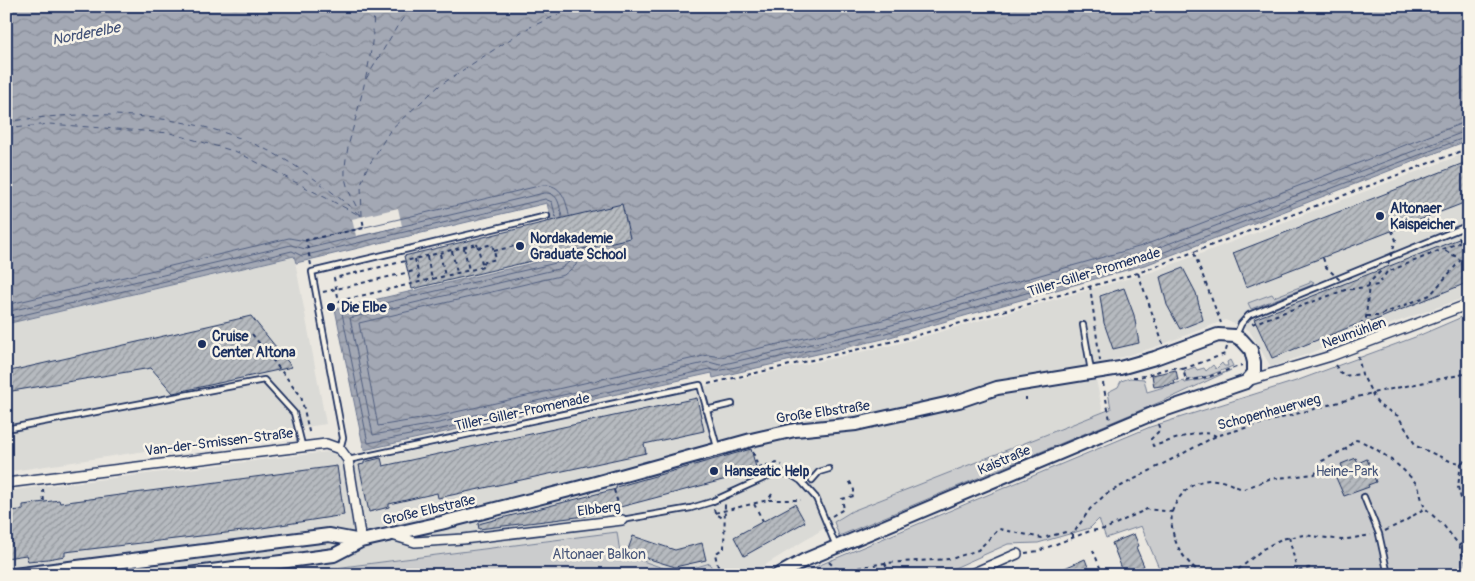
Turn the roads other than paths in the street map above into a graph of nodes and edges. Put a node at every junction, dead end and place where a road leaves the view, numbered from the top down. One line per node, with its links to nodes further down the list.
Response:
1 (546, 216): 12 (lane)
2 (1469, 225): 5 (lane)
3 (1469, 304): 7 (street, Neumühlen)
4 (1083, 325): 6 (lane)
5 (1230, 336): 6 (street, Große Elbstraße); 7 (street)
6 (1096, 372): 13 (street, Große Elbstraße)
7 (1246, 382): 22 (street, Kaistraße)
8 (732, 404): 9 (lane)
9 (706, 410): 13 (lane); 14 (lane, Tiller-Giller-Promenade)
10 (6, 429): 11 (lane)
11 (307, 445): 12 (street, Van-der-Smissen-Straße); 17 (street, Van-der-Smissen-Straße)
12 (340, 449): 14 (street)
13 (717, 449): 20 (street, Große Elbstraße)
14 (348, 460): 21 (street)
15 (829, 469): 16 (lane)
16 (812, 480)
17 (6, 483)
18 (1364, 497): 29 (lane)
19 (621, 517): 20 (street, Elbberg); 22 (lane, Elbberg, bridge)
20 (392, 534): 21 (street, Große Elbstraße)
21 (361, 541): 24 (street, Große Elbstraße); 26 (street, Große Elbstraße)
22 (834, 541): 27 (street, Kaistraße)
23 (1017, 554): 28 (street)
24 (50, 573): 25 (street, Große Elbstraße)
25 (14, 575)
26 (181, 575)
27 (778, 575)
28 (969, 575)
29 (1388, 575)

